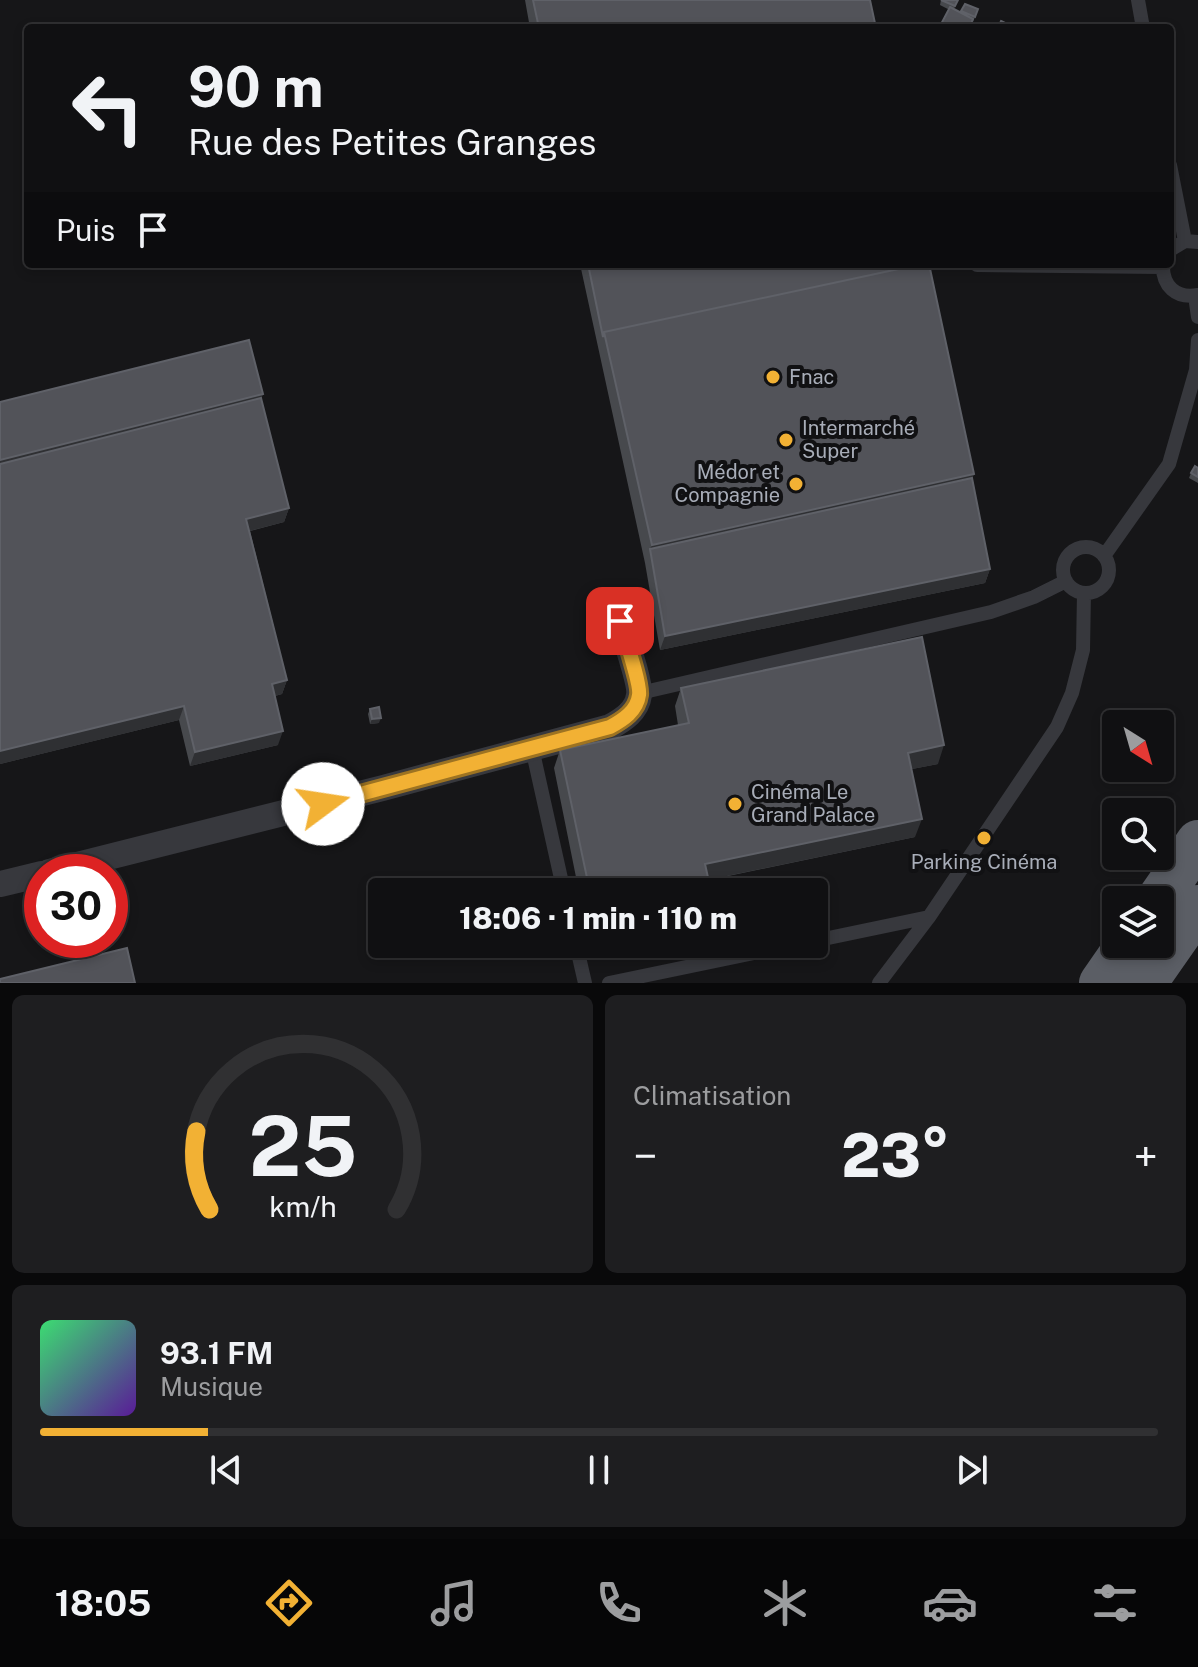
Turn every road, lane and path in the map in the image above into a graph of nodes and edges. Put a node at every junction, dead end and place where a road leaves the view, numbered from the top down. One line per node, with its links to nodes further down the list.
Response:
1 (1138, 0): 2 (lane)
2 (1142, 24)
3 (1174, 179): 4 (lane)
4 (1192, 242)
5 (1162, 268): 6 (lane)
6 (1197, 296): 7 (lane)
7 (1198, 317)
8 (1198, 340): 9 (lane)
9 (1104, 556): 10 (lane); 11 (lane)
10 (1066, 581): 11 (lane); 13 (lane)
11 (1084, 593): 22 (lane)
12 (620, 621): 13 (street)
13 (640, 693): 14 (street)
14 (532, 748): 16 (street); 18 (lane)
15 (1198, 842): 20 (highway)
16 (121, 854)
17 (24, 878): 19 (street)
18 (561, 878)
19 (0, 884)
20 (1168, 886)
21 (1198, 907): 31 (highway)
22 (929, 917): 23 (lane); 29 (lane)
23 (828, 938)
24 (579, 958): 27 (lane)
25 (730, 958): 28 (lane)
26 (1118, 958): 30 (highway)
27 (585, 983)
28 (609, 983)
29 (879, 983)
30 (1101, 983)
31 (1145, 983)

